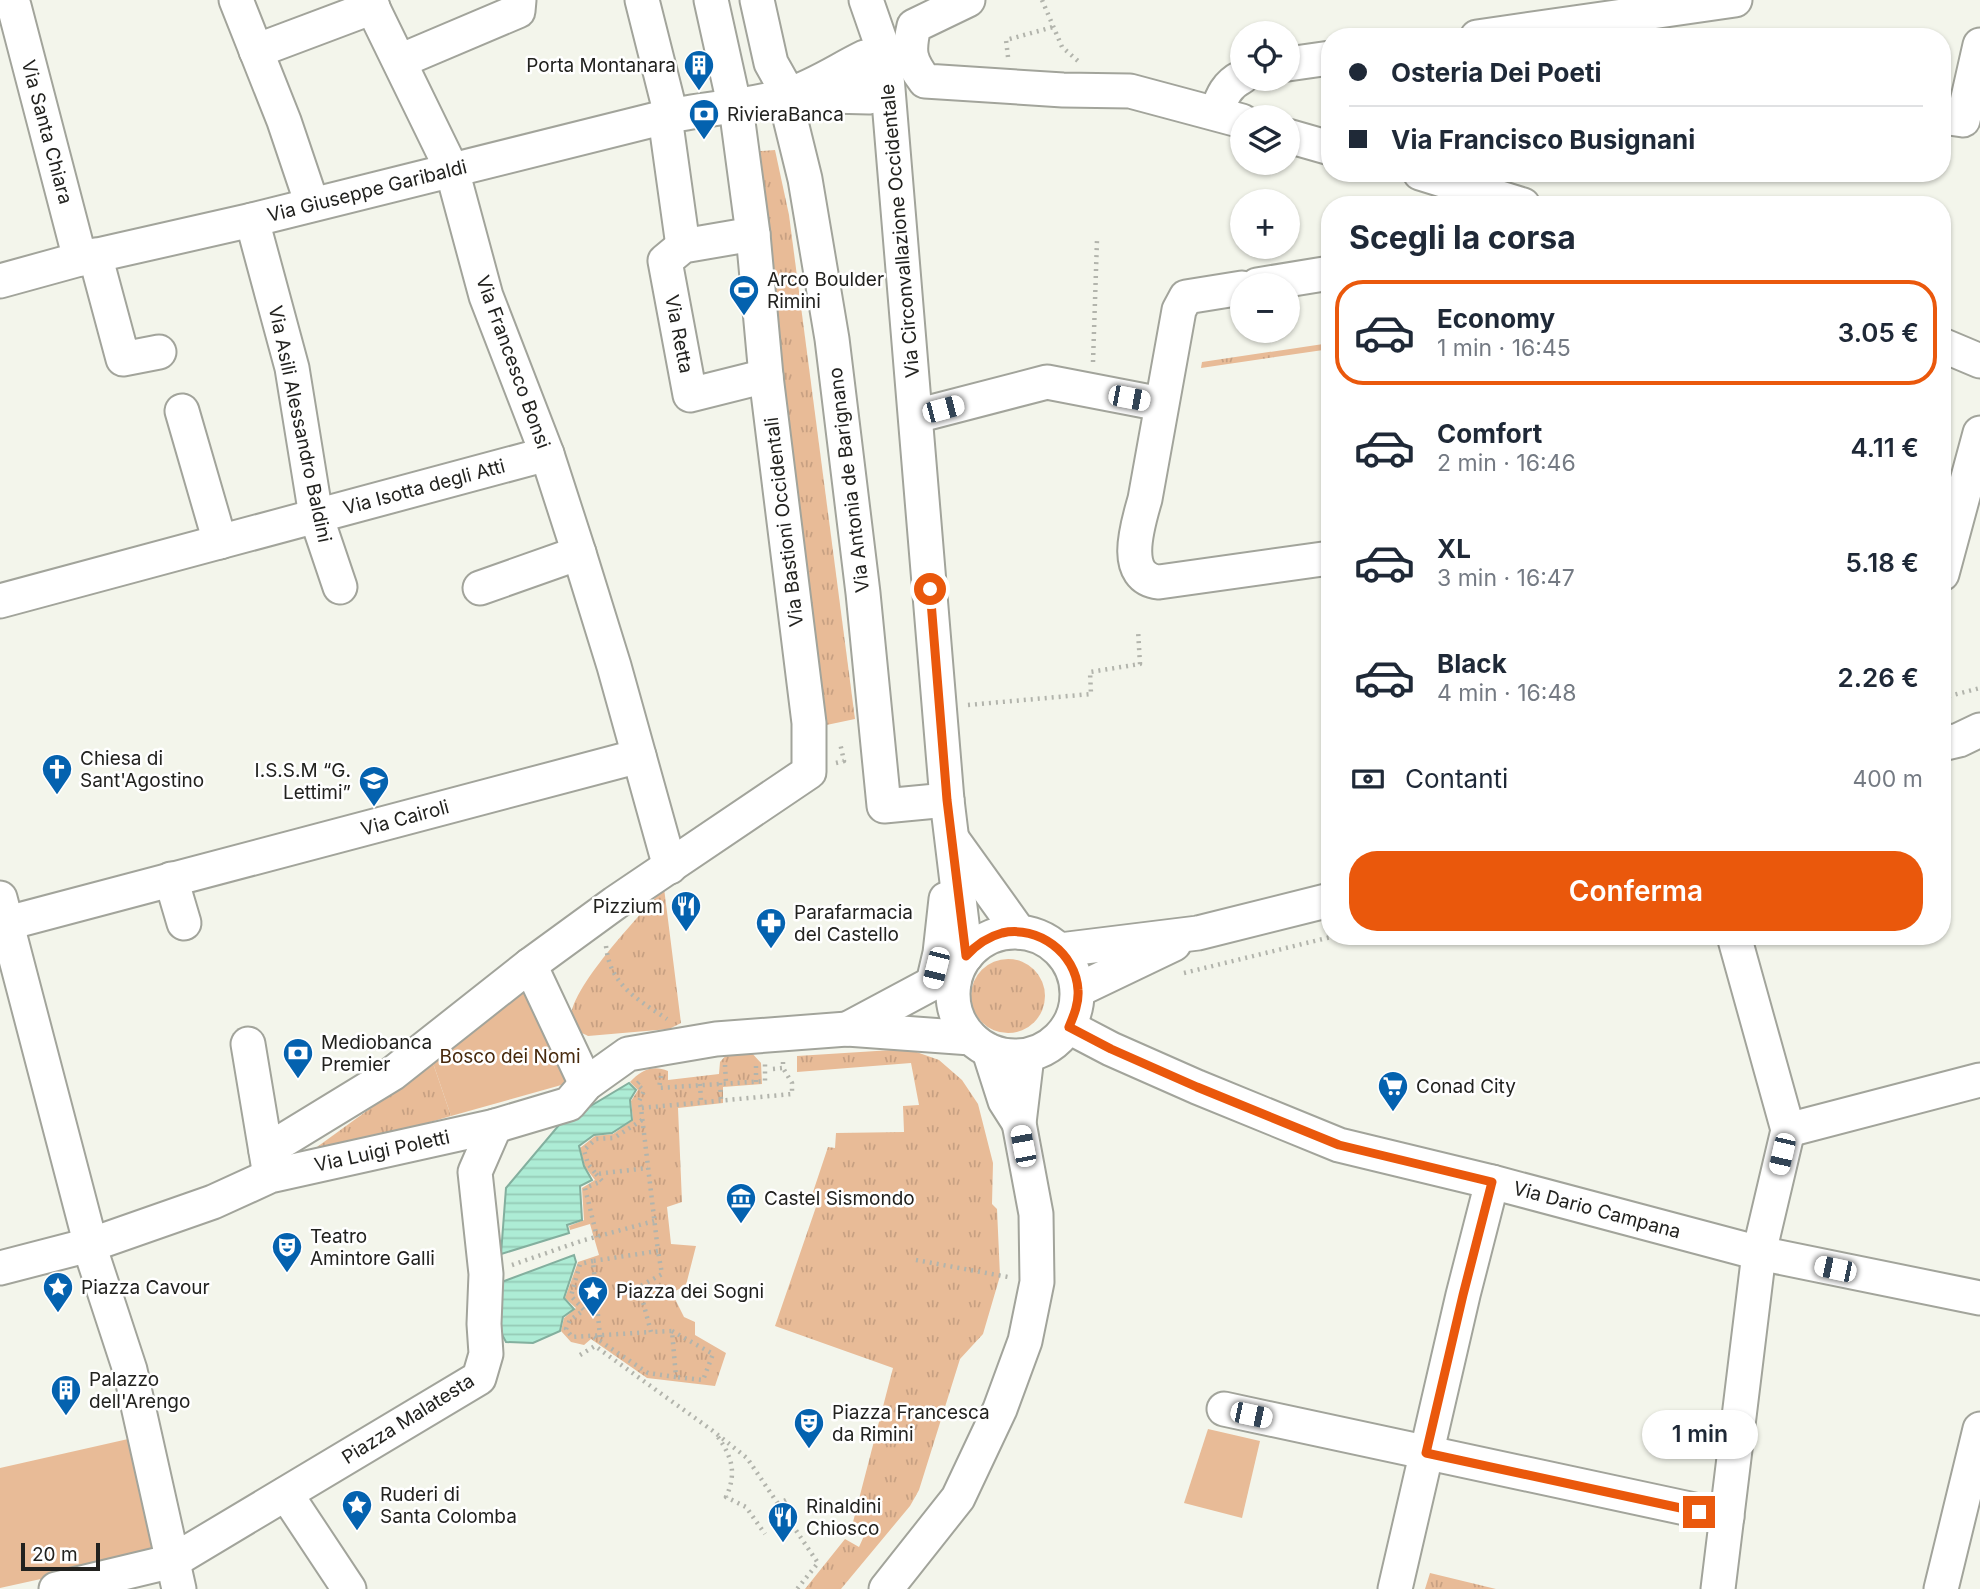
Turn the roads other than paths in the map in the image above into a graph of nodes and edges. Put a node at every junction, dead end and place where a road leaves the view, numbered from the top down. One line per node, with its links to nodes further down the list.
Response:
1 (236, 0): 13 (street)
2 (519, 0): 16 (street)
3 (642, 0): 23 (street)
4 (711, 0): 20 (street, Via Bastioni Occidentali)
5 (757, 0): 19 (street)
6 (866, 0): 14 (street, Via Circonvallazione Occidentale)
7 (968, 0): 21 (street)
8 (1735, 0): 11 (street)
9 (371, 4): 13 (street); 16 (street, Via Francesco Bonsi)
10 (15, 5): 33 (street, Via Santa Chiara)
11 (1540, 28)
12 (1980, 45): 22 (street)
13 (256, 51): 29 (street)
14 (873, 52): 19 (street, Via Giuseppe Garibaldi); 44 (street, Via Circonvallazione Occidentale)
15 (1321, 59): 17 (street)
16 (400, 61): 26 (street, Via Francesco Bonsi)
17 (1300, 62)
18 (1230, 85): 21 (street)
19 (789, 95): 20 (street, Via Giuseppe Garibaldi); 58 (street, Via Antonia de Barignano)
20 (736, 114): 23 (street, Via Giuseppe Garibaldi); 31 (street, Via Bastioni Occidentali)
21 (1229, 117)
22 (1951, 118)
23 (668, 121): 26 (street, Via Giuseppe Garibaldi); 32 (street)
24 (1300, 139): 25 (street)
25 (1321, 145)
26 (453, 170): 29 (street, Via Giuseppe Garibaldi); 46 (street, Via Francesco Bonsi)
27 (1449, 182): 28 (street)
28 (1495, 196)
29 (312, 204): 30 (street, Via Giuseppe Garibaldi)
30 (252, 220): 33 (street, Via Giuseppe Garibaldi); 47 (street, Via Asili Alessandro Baldini)
31 (753, 234): 32 (street); 41 (street, Via Bastioni Occidentali)
32 (682, 246): 41 (street, Via Retta)
33 (88, 257): 36 (street, Via Giuseppe Garibaldi); 39 (street, Via Santa Chiara)
34 (1321, 274): 35 (street)
35 (1300, 278)
36 (0, 281)
37 (1230, 290): 42 (street)
38 (1951, 349): 40 (street)
39 (159, 352)
40 (1980, 361)
41 (766, 376): 60 (street, Via Bastioni Occidentali)
42 (1161, 404): 44 (street); 51 (street)
43 (182, 411): 49 (street)
44 (916, 416): 58 (street, Via Circonvallazione Occidentale)
45 (1980, 433): 48 (street)
46 (547, 454): 47 (street, Via Isotta degli Atti); 50 (street, Via Francesco Bonsi)
47 (316, 516): 49 (street, Via Isotta degli Atti); 52 (street, Via Asili Alessandro Baldini)
48 (1951, 541)
49 (220, 542): 54 (street, Via Isotta degli Atti)
50 (579, 553): 53 (street); 57 (street, Via Francesco Bonsi)
51 (1321, 559)
52 (340, 587)
53 (480, 588)
54 (0, 601)
55 (1980, 730): 56 (street)
56 (1951, 742)
57 (639, 756): 60 (street, Via Francesco Bonsi); 61 (street, Via Cairoli)
58 (947, 800): 59 (street, Via Circonvallazione Occidentale)
59 (952, 838): 65 (street, Via Circonvallazione Occidentale); 70 (street, Via Circonvallazione Occidentale)
60 (670, 867): 69 (street)
61 (171, 879): 63 (street, Via Cairoli); 64 (street)
62 (1321, 902): 66 (street)
63 (2, 915): 84 (street)
64 (184, 923)
65 (1019, 932): 68 (street); 70 (street)
66 (1198, 933): 68 (street); 71 (street)
67 (1737, 945): 81 (street)
68 (1060, 950): 71 (street)
69 (530, 965): 78 (street); 82 (street, Via Luigi Poletti)
70 (951, 974): 73 (street); 75 (street)
71 (1078, 990): 72 (street)
72 (1069, 1027): 76 (street); 83 (street, Via Dario Campana)
73 (847, 1029): 75 (street); 78 (street)
74 (248, 1044): 82 (street)
75 (980, 1045): 76 (street); 79 (street)
76 (1027, 1056): 79 (street)
77 (1980, 1080): 81 (street)
78 (586, 1084): 80 (street)
79 (1019, 1123): 96 (street)
80 (495, 1126): 82 (street, Via Luigi Poletti); 91 (street, Piazza Malatesta)
81 (1788, 1130): 85 (street)
82 (268, 1163): 84 (street, Via Luigi Poletti)
83 (1492, 1182): 85 (street, Via Dario Campana); 90 (street)
84 (90, 1242): 86 (street); 93 (street)
85 (1759, 1253): 87 (street, Via Dario Campana); 92 (street)
86 (0, 1268)
87 (1980, 1298)
88 (1224, 1409): 90 (street)
89 (1980, 1429): 99 (street)
90 (1426, 1453): 92 (street); 97 (street)
91 (286, 1494): 93 (street, Piazza Malatesta); 95 (street)
92 (1727, 1517): 98 (street)
93 (176, 1575): 94 (street, Piazza Malatesta)
94 (56, 1589)
95 (349, 1589)
96 (886, 1589)
97 (1395, 1589)
98 (1718, 1589)
99 (1941, 1589)

